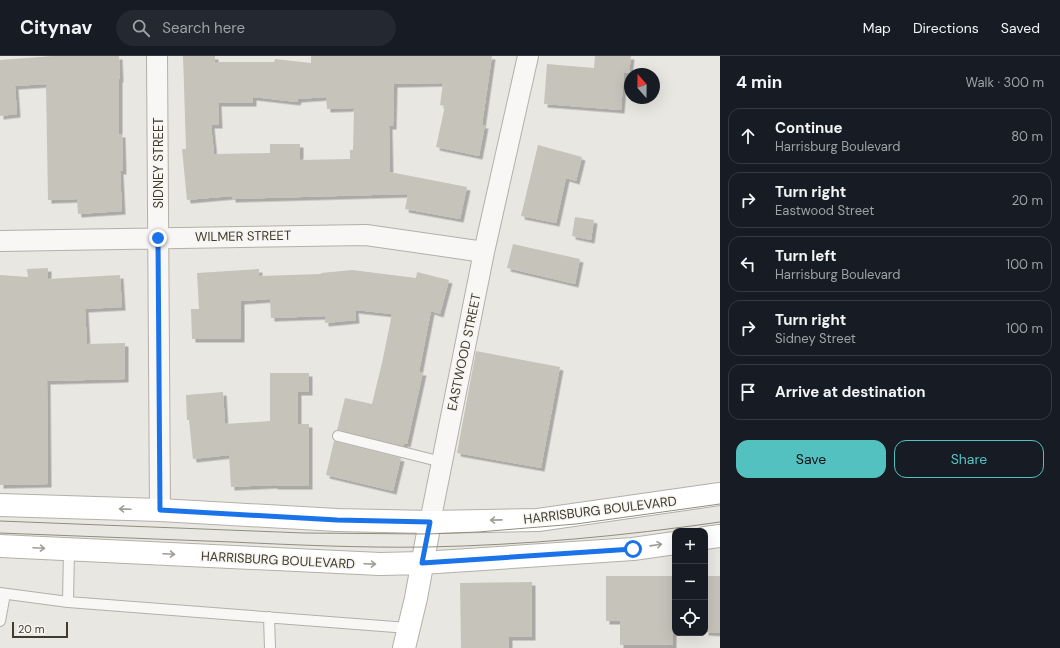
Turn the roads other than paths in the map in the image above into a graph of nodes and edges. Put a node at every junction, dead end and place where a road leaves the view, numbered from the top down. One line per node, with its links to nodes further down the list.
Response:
1 (157, 56): 3 (street, SIDNEY STREET)
2 (528, 56): 5 (street, EASTWOOD STREET)
3 (158, 238): 4 (street, WILMER STREET); 5 (street, WILMER STREET); 10 (street, SIDNEY STREET)
4 (0, 240)
5 (484, 252): 7 (street, EASTWOOD STREET)
6 (338, 436): 7 (lane)
7 (442, 462): 11 (street, EASTWOOD STREET)
8 (720, 494): 11 (main road, HARRISBURG BOULEVARD, one-way to 11)
9 (0, 505): 10 (main road, HARRISBURG BOULEVARD, one-way to 9)
10 (160, 510): 11 (main road, HARRISBURG BOULEVARD)
11 (430, 522): 17 (main road, EASTWOOD STREET)
12 (720, 536): 13 (main road)
13 (708, 538)
14 (672, 543): 17 (main road, HARRISBURG BOULEVARD, one-way to 14)
15 (0, 546): 16 (main road, HARRISBURG BOULEVARD, one-way to 16)
16 (69, 550): 17 (main road, HARRISBURG BOULEVARD, one-way to 17); 19 (lane)
17 (422, 563): 22 (main road, EASTWOOD STREET)
18 (2, 593): 19 (lane); 21 (lane)
19 (68, 602): 20 (lane)
20 (269, 617): 22 (lane); 23 (lane)
21 (0, 621)
22 (406, 638)
23 (270, 648)

